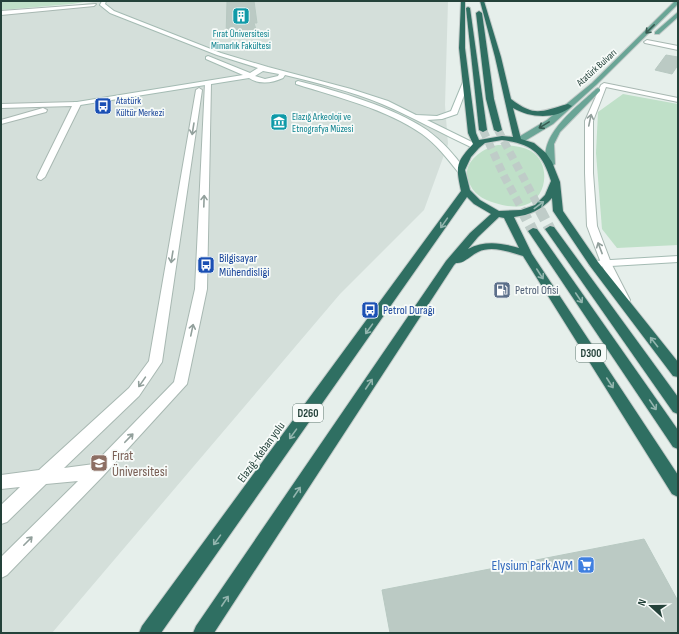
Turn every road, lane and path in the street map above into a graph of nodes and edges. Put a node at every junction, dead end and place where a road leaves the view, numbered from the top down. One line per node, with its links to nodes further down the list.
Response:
1 (104, 1): 14 (street)
2 (463, 1): 19 (highway)
3 (467, 1): 30 (highway)
4 (478, 1): 31 (highway)
5 (482, 1): 22 (highway)
6 (678, 1): 27 (main road, Atatürk Bulvarı, one-way to 27)
7 (96, 3): 8 (street); 11 (street)
8 (1, 13)
9 (678, 14): 10 (main road, Atatürk Bulvarı)
10 (647, 42): 12 (street); 15 (main road, Atatürk Bulvarı)
11 (182, 46)
12 (678, 48)
13 (203, 56): 16 (street)
14 (266, 69): 16 (street); 17 (street)
15 (620, 69)
16 (251, 75): 18 (street); 21 (street)
17 (280, 76): 18 (street); 28 (street); 35 (street)
18 (259, 80): 21 (street)
19 (466, 82): 28 (street); 33 (highway)
20 (607, 82): 23 (street); 34 (main road, Atatürk Bulvarı); 44 (street, one-way to 20)
21 (203, 87): 24 (street); 51 (street, one-way to 21); 52 (street, one-way to 52)
22 (508, 100): 27 (highway); 32 (highway)
23 (678, 100)
24 (77, 104): 25 (street); 36 (street)
25 (60, 105): 26 (street); 29 (street)
26 (1, 106)
27 (568, 106): 32 (main road, Atatürk Bulvarı, one-way to 32)
28 (405, 113): 33 (street)
29 (1, 122)
30 (483, 130)
31 (498, 130)
32 (518, 139): 33 (highway); 34 (highway)
33 (477, 146): 35 (highway)
34 (551, 164): 37 (highway)
35 (461, 170): 38 (highway)
36 (41, 178)
37 (556, 181): 39 (highway, one-way to 37); 45 (highway)
38 (466, 191): 39 (highway); 57 (highway, Elazığ-Keban yolu / D260, one-way to 57)
39 (502, 214): 42 (highway, D300); 46 (highway, D260)
40 (550, 229): 49 (highway)
41 (533, 231): 50 (highway, one-way to 50)
42 (527, 254): 46 (highway, D260); 54 (highway, D300, one-way to 54)
43 (678, 259): 44 (street)
44 (606, 263): 45 (street); 47 (street)
45 (594, 264): 47 (highway)
46 (442, 274): 58 (highway, D260, one-way to 46)
47 (629, 309): 48 (highway, one-way to 47)
48 (678, 372)
49 (678, 408)
50 (678, 442)
51 (98, 471): 52 (street); 56 (street, one-way to 51)
52 (43, 477): 53 (street); 55 (street)
53 (1, 482)
54 (678, 489)
55 (1, 516)
56 (1, 568)
57 (149, 633)
58 (203, 633)

